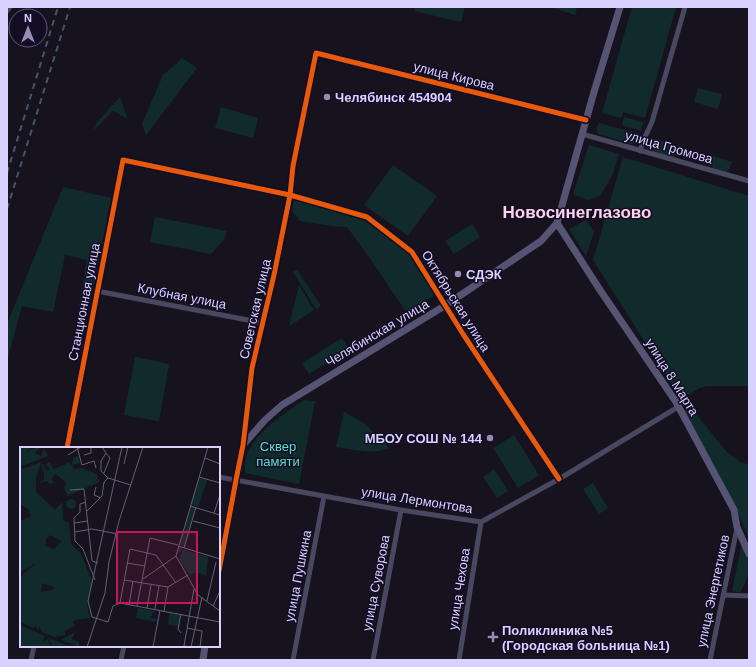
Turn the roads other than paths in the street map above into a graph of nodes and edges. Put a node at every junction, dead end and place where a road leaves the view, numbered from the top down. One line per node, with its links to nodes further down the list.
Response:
1 (10, 7): 4 (street)
2 (620, 7): 6 (street, Челябинская улица)
3 (685, 7): 8 (street)
4 (7, 12)
5 (316, 53): 6 (street, улица Кирова); 11 (street, Советская улица)
6 (586, 120): 7 (street, Челябинская улица)
7 (582, 134): 8 (street, улица Громова); 12 (street, Челябинская улица)
8 (640, 151): 10 (street, улица Громова)
9 (123, 160): 11 (street, Октябрьская улица); 13 (street, Станционная улица)
10 (749, 181)
11 (290, 195): 14 (street, Октябрьская улица); 15 (street, Советская улица)
12 (557, 223): 14 (street, Челябинская улица); 16 (street, улица 8 Марта)
13 (97, 291): 15 (street, Клубная улица); 18 (street, Станционная улица)
14 (446, 305): 17 (street, Челябинская улица); 20 (street, Октябрьская улица)
15 (263, 323): 17 (street, Советская улица)
16 (678, 407): 20 (street, улица Лермонтова); 25 (street, улица 8 Марта)
17 (243, 445): 21 (street, Советская улица)
18 (67, 447)
19 (220, 477): 21 (street, улица Лермонтова)
20 (559, 479): 24 (street, улица Лермонтова)
21 (236, 480): 22 (street, улица Лермонтова); 27 (street, Советская улица)
22 (324, 496): 23 (street, улица Лермонтова); 36 (street, улица Пушкина)
23 (401, 510): 24 (street, улица Лермонтова); 37 (street, улица Суворова)
24 (481, 522): 38 (street, улица Чехова)
25 (738, 527): 26 (street, улица 8 Марта); 28 (street, улица Энергетиков)
26 (749, 554)
27 (220, 566)
28 (724, 596): 29 (street); 39 (street, улица Энергетиков)
29 (749, 596)
30 (34, 647): 33 (street)
31 (124, 647): 34 (street)
32 (205, 647): 35 (street)
33 (32, 660)
34 (121, 660)
35 (203, 660)
36 (293, 660)
37 (373, 660)
38 (459, 660)
39 (710, 660)

